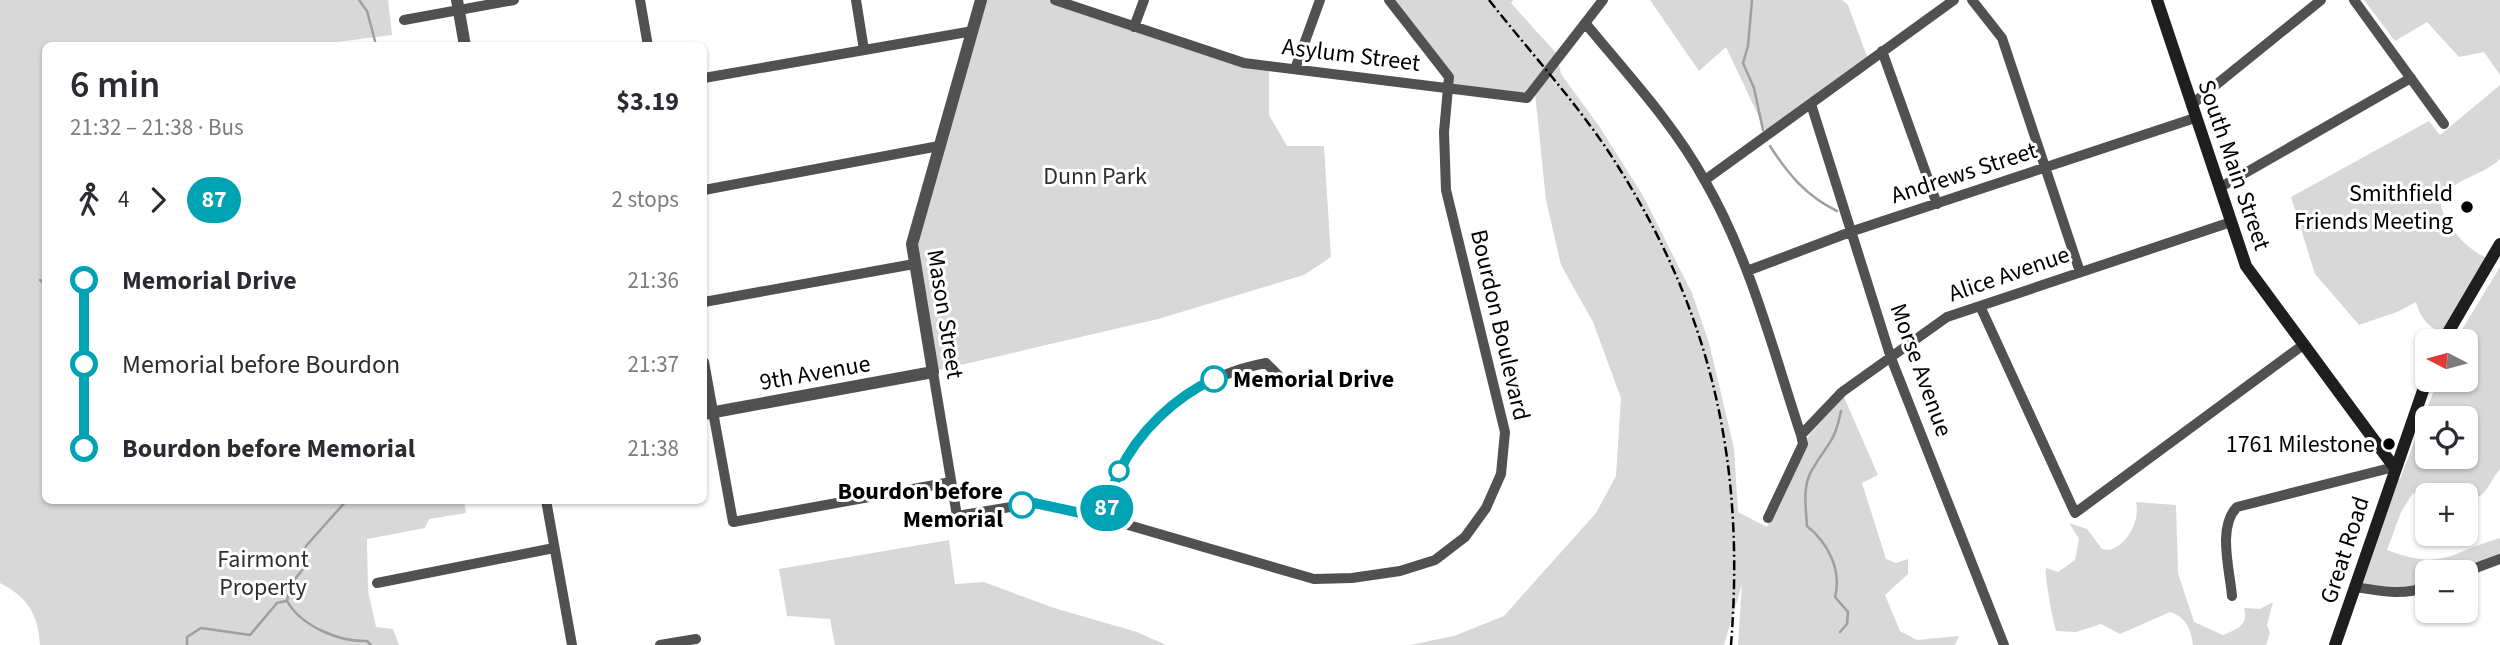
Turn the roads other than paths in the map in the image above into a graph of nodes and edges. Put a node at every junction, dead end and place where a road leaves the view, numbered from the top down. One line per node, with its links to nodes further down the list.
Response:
1 (514, 0): 15 (street)
2 (640, 0): 21 (street)
3 (856, 0): 22 (street)
4 (981, 0): 19 (street, Mason Street)
5 (1055, 0): 18 (street, Asylum Street)
6 (1144, 0): 18 (street)
7 (1320, 0): 24 (street)
8 (1389, 0): 27 (street)
9 (1603, 0): 17 (street, Asylum Street)
10 (1954, 0): 23 (street)
11 (1972, 0): 33 (street)
12 (2157, 0): 29 (main road, South Main Street)
13 (2322, 0): 29 (street)
14 (2354, 0): 26 (street)
15 (458, 5): 16 (street); 20 (street)
16 (404, 20)
17 (1586, 24): 27 (street, Asylum Street); 34 (street)
18 (1135, 27): 24 (street, Asylum Street)
19 (972, 31): 22 (street); 32 (street, Mason Street)
20 (464, 42)
21 (647, 42)
22 (864, 50): 25 (street)
23 (1882, 51): 28 (street); 37 (street)
24 (1295, 69): 27 (street, Asylum Street)
25 (707, 77)
26 (2411, 78): 31 (street); 35 (street)
27 (1448, 88): 58 (street, Bourdon Boulevard)
28 (1811, 104): 34 (street); 39 (street, Morse Avenue)
29 (2191, 105): 30 (main road, South Main Street)
30 (2195, 118): 33 (street, Andrews Street); 35 (main road, South Main Street)
31 (2444, 124)
32 (939, 146): 36 (street); 41 (street, Mason Street)
33 (2045, 168): 37 (street, Andrews Street); 43 (street)
34 (1705, 180): 42 (street)
35 (2219, 188): 38 (main road, South Main Street)
36 (707, 189)
37 (1937, 204): 39 (street, Andrews Street)
38 (2231, 222): 43 (street, Alice Avenue); 47 (main road, South Main Street)
39 (1853, 231): 42 (street, Andrews Street); 48 (street, Morse Avenue)
40 (2500, 244): 46 (main road)
41 (914, 264): 44 (street); 49 (street, Mason Street)
42 (1747, 271): 53 (street)
43 (2080, 272): 45 (street, Alice Avenue)
44 (707, 301)
45 (1980, 306): 47 (street); 48 (street, Alice Avenue)
46 (2450, 329)
47 (2303, 345): 54 (main road, South Main Street)
48 (1891, 358): 53 (street, Alice Avenue); 70 (street, Morse Avenue)
49 (933, 372): 52 (street, 9th Avenue); 55 (street, Mason Street)
50 (1279, 376): 58 (street)
51 (2422, 392): 54 (main road, Great Road)
52 (708, 413): 55 (street)
53 (1801, 435): 59 (street, Alice Avenue)
54 (2394, 467): 64 (main road, Great Road); 66 (street)
55 (951, 482): 57 (street, Mason Street)
56 (547, 504): 60 (street)
57 (957, 516): 58 (street, Bourdon Boulevard)
58 (1104, 518)
59 (1768, 518)
60 (554, 548): 63 (street); 68 (street)
61 (2500, 559): 62 (street)
62 (2478, 567)
63 (377, 583)
64 (2355, 587): 65 (street); 71 (main road, Great Road)
65 (2415, 591)
66 (2232, 596)
67 (696, 639): 69 (street)
68 (572, 645)
69 (660, 645)
70 (2004, 645)
71 (2335, 645)

